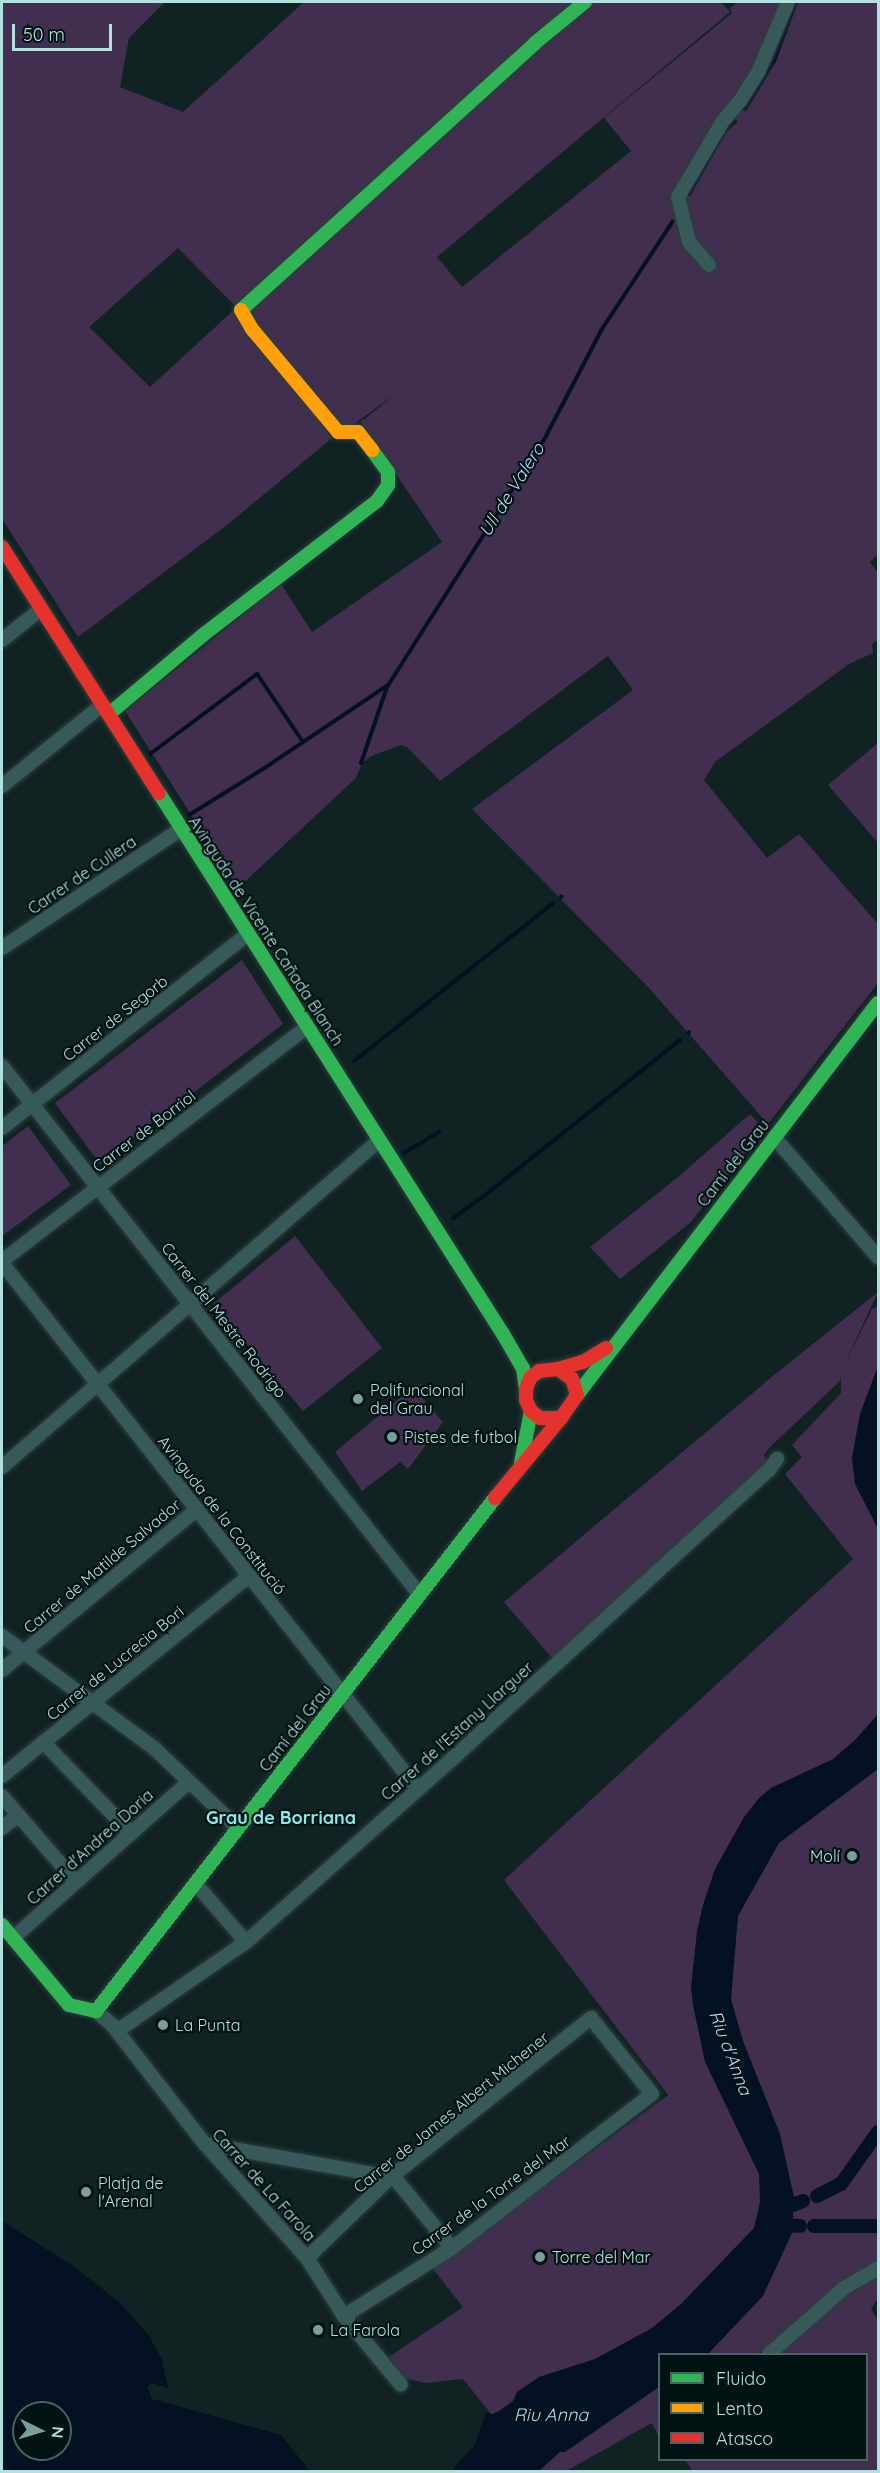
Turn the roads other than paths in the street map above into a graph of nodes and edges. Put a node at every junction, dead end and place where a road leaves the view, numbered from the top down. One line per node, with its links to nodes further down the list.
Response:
1 (585, 2): 7 (street)
2 (788, 2): 3 (street)
3 (709, 265)
4 (2, 547): 5 (street, Avinguda de Vicente Cañada Blanch)
5 (41, 609): 6 (street); 7 (street, Avinguda de Vicente Cañada Blanch)
6 (2, 640)
7 (105, 710): 8 (street); 9 (street, Avinguda de Vicente Cañada Blanch)
8 (2, 786)
9 (181, 829): 10 (street, Avinguda de Vicente Cañada Blanch); 11 (street, Carrer de Cullera)
10 (248, 934): 13 (street, Avinguda de Vicente Cañada Blanch); 15 (street, Carrer de Segorb)
11 (2, 948)
12 (879, 1003): 17 (street, Camí del Grau)
13 (307, 1027): 18 (street, Avinguda de Vicente Cañada Blanch); 19 (street, Carrer de Borriol)
14 (2, 1066): 15 (street, Carrer del Mestre Rodrigo)
15 (32, 1104): 16 (street, Carrer de Segorb); 19 (street, Carrer del Mestre Rodrigo)
16 (2, 1128)
17 (774, 1137): 20 (street); 24 (street, Camí del Grau)
18 (379, 1140): 22 (street); 23 (street, Avinguda de Vicente Cañada Blanch)
19 (98, 1188): 21 (street, Carrer de Borriol); 22 (street, Carrer del Mestre Rodrigo)
20 (879, 1257)
21 (2, 1262): 26 (street, Avinguda de la Constitució)
22 (190, 1304): 26 (street); 36 (street, Carrer del Mestre Rodrigo)
23 (503, 1334): 25 (street, Avinguda de Vicente Cañada Blanch); 27 (street, Avinguda de Vicente Cañada Blanch)
24 (614, 1344): 25 (street, Camí del Grau); 28 (street, Camí del Grau)
25 (554, 1369): 27 (street); 28 (street)
26 (98, 1384): 33 (street); 34 (street, Avinguda de la Constitució)
27 (525, 1389): 29 (street)
28 (577, 1395): 30 (street)
29 (531, 1411): 30 (street); 32 (street, Camí del Grau)
30 (561, 1418): 32 (street, Camí del Grau)
31 (777, 1459): 45 (street, Carrer de l'Estany Llarguer)
32 (521, 1465): 36 (street, Camí del Grau)
33 (2, 1467)
34 (197, 1509): 35 (street, Avinguda de la Constitució); 38 (street, Carrer de Matilde Salvador)
35 (249, 1576): 40 (street, Avinguda de la Constitució); 41 (street, Carrer de Lucrecia Bori)
36 (420, 1595): 40 (street, Camí del Grau)
37 (2, 1636): 38 (street)
38 (23, 1652): 39 (street, Carrer de Matilde Salvador); 41 (street)
39 (2, 1670)
40 (342, 1694): 45 (street, Avinguda de la Constitució); 49 (street, Camí del Grau)
41 (92, 1703): 42 (street, Carrer de Lucrecia Bori); 44 (street)
42 (43, 1742): 43 (street, Carrer de Lucrecia Bori); 50 (street)
43 (2, 1776)
44 (189, 1782): 49 (street); 50 (street, Carrer d'Andrea Doria)
45 (417, 1788): 55 (street, Carrer de l'Estany Llarguer)
46 (2, 1796): 47 (street)
47 (18, 1815): 48 (street); 51 (street)
48 (2, 1828)
49 (238, 1828): 52 (street, Camí del Grau)
50 (131, 1833): 51 (street, Carrer d'Andrea Doria)
51 (76, 1882): 54 (street, Carrer d'Andrea Doria)
52 (195, 1883): 55 (street); 56 (street, Camí del Grau)
53 (2, 1925): 54 (street)
54 (13, 1938): 56 (street)
55 (246, 1942): 57 (street, Carrer de l'Estany Llarguer)
56 (96, 2010): 57 (street, Carrer de La Farola)
57 (117, 2031): 59 (street, Carrer de La Farola)
58 (652, 2094): 60 (street, Carrer de James Albert Michener); 61 (street, Carrer de la Torre del Mar)
59 (205, 2145): 60 (street); 62 (street, Carrer de La Farola)
60 (392, 2177): 61 (street); 62 (street, Carrer de James Albert Michener)
61 (452, 2248): 64 (street, Carrer de la Torre del Mar)
62 (307, 2258): 64 (street, Carrer de La Farola)
63 (879, 2268): 65 (street)
64 (344, 2316): 66 (street, Carrer de La Farola)
65 (771, 2353)
66 (401, 2385)

